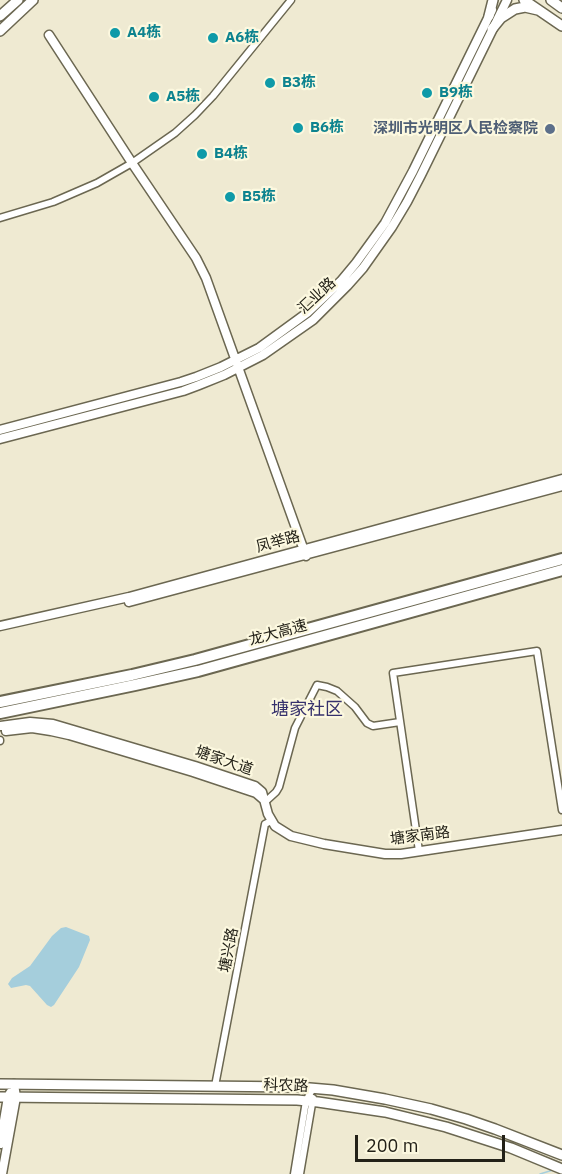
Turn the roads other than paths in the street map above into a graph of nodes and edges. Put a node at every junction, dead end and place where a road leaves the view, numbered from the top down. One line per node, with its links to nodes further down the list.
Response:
1 (18, 0): 10 (main road)
2 (33, 0): 14 (main road)
3 (291, 0): 16 (street)
4 (495, 0): 11 (main road)
5 (507, 0): 13 (street, 汇业路)
6 (524, 0): 9 (main road)
7 (551, 0): 8 (main road)
8 (562, 8)
9 (538, 10): 12 (main road); 13 (main road)
10 (0, 16)
11 (489, 16): 18 (street, 汇业路)
12 (562, 26)
13 (492, 29): 18 (street, 汇业路)
14 (0, 31)
15 (49, 35): 16 (street)
16 (132, 163): 17 (street); 18 (street)
17 (0, 218)
18 (237, 364): 19 (street, 汇业路); 20 (street, 汇业路); 23 (street)
19 (0, 430)
20 (0, 439)
21 (562, 478): 23 (street, 凤举路)
22 (562, 486): 23 (street, 凤举路)
23 (305, 552): 27 (street, 凤举路); 28 (street, 凤举路)
24 (562, 559): 26 (highway, 龙大高速)
25 (559, 572): 26 (highway, 龙大高速)
26 (471, 590): 29 (highway, 龙大高速)
27 (0, 626)
28 (0, 632)
29 (38, 701): 30 (highway, 龙大高速); 31 (highway, 龙大高速)
30 (0, 702)
31 (0, 713)
32 (400, 722): 35 (street); 36 (street); 39 (street)
33 (0, 726): 35 (street, 塘家大道)
34 (0, 731): 35 (street, 塘家大道)
35 (265, 802): 37 (street)
36 (562, 810)
37 (271, 820): 39 (street, 塘家南路); 42 (street, 塘兴路)
38 (562, 830): 39 (street, 塘家南路)
39 (419, 851)
40 (0, 1084): 41 (main road, 科农路)
41 (14, 1084): 42 (main road, 科农路); 44 (street)
42 (215, 1086): 43 (main road, 科农路)
43 (313, 1088): 45 (street); 47 (main road, 科农路)
44 (8, 1097): 45 (main road, 科农路); 46 (street); 49 (street)
45 (310, 1101): 48 (main road, 科农路); 50 (street); 51 (street)
46 (0, 1143)
47 (562, 1155)
48 (562, 1169)
49 (2, 1174)
50 (294, 1174)
51 (300, 1174)

